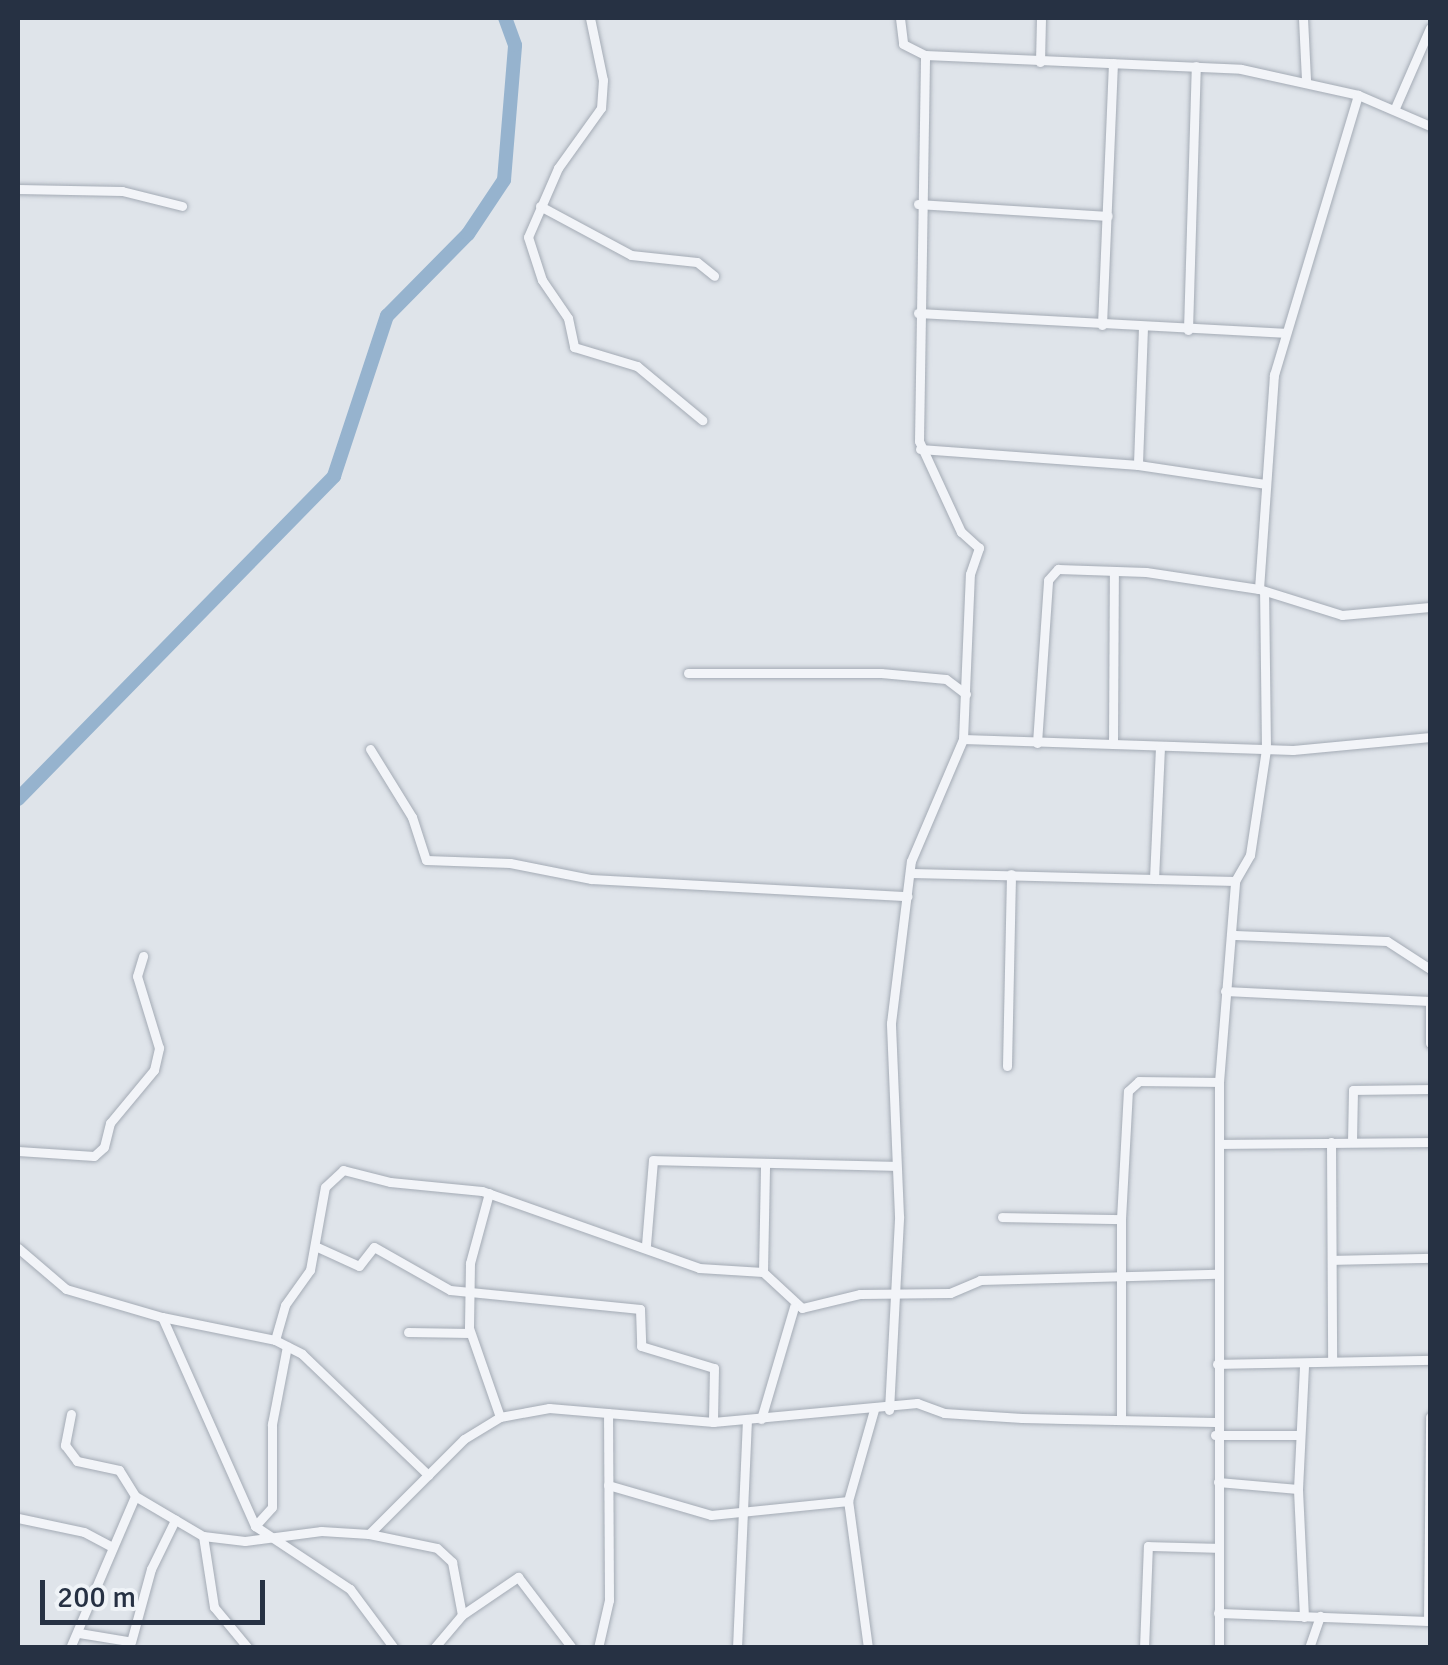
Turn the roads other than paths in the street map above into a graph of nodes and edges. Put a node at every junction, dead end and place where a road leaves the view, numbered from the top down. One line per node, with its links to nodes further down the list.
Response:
1 (590, 18): 17 (street)
2 (900, 18): 6 (street)
3 (1041, 18): 7 (street)
4 (1303, 18): 10 (street)
5 (1430, 28): 12 (street)
6 (924, 55): 7 (street); 15 (street)
7 (1040, 62): 8 (street)
8 (1113, 63): 9 (street); 18 (street)
9 (1196, 66): 10 (street); 23 (street)
10 (1306, 80): 11 (street)
11 (1358, 95): 12 (street); 24 (street)
12 (1395, 108): 13 (street)
13 (1430, 126)
14 (18, 189): 16 (street)
15 (918, 204): 18 (street); 20 (street)
16 (182, 206)
17 (540, 206): 19 (street); 25 (street)
18 (1108, 216): 21 (street)
19 (714, 276)
20 (918, 313): 21 (street); 26 (street)
21 (1102, 325): 22 (street)
22 (1143, 327): 23 (street); 27 (street)
23 (1188, 330): 24 (street)
24 (1282, 333): 28 (street)
25 (702, 420)
26 (920, 448): 27 (street); 33 (street)
27 (1138, 465): 28 (street)
28 (1266, 484): 30 (street)
29 (1114, 570): 30 (street); 36 (street); 37 (street)
30 (1262, 590): 31 (street); 40 (street)
31 (1430, 608)
32 (688, 673): 33 (street)
33 (966, 694): 35 (street)
34 (1430, 737): 40 (street)
35 (964, 739): 36 (street); 41 (street)
36 (1037, 743): 37 (street)
37 (1113, 744): 38 (street)
38 (1160, 747): 40 (street); 43 (street)
39 (370, 749): 45 (street)
40 (1266, 749): 44 (street)
41 (911, 873): 42 (street); 45 (street)
42 (1011, 874): 43 (street); 51 (street)
43 (1154, 879): 44 (street)
44 (1235, 881): 46 (street)
45 (908, 896): 60 (street)
46 (1235, 936): 48 (street); 49 (street)
47 (143, 956): 58 (street)
48 (1430, 968)
49 (1225, 991): 50 (street); 52 (street)
50 (1430, 1043)
51 (1007, 1066)
52 (1219, 1082): 57 (street); 63 (street)
53 (1430, 1089): 55 (street)
54 (1331, 1142): 55 (street); 57 (street); 68 (street)
55 (1352, 1142): 56 (street)
56 (1430, 1142)
57 (1220, 1144): 71 (street)
58 (18, 1151)
59 (764, 1163): 60 (street); 64 (street); 69 (street)
60 (896, 1166): 73 (street)
61 (489, 1193): 64 (street); 65 (street); 72 (street)
62 (1002, 1217): 63 (street)
63 (1120, 1219): 70 (street)
64 (646, 1244): 69 (street)
65 (316, 1246): 72 (street); 78 (street)
66 (18, 1248): 75 (street)
67 (1430, 1258): 68 (street)
68 (1332, 1260): 80 (street)
69 (763, 1272): 74 (street)
70 (1124, 1272): 71 (street); 73 (street); 88 (street)
71 (1217, 1274): 82 (street)
72 (468, 1292): 77 (street); 93 (street)
73 (898, 1294): 74 (street); 85 (street)
74 (794, 1307): 91 (street)
75 (162, 1317): 78 (street); 107 (street)
76 (408, 1332): 77 (street)
77 (470, 1333): 89 (street)
78 (274, 1340): 79 (street)
79 (287, 1346): 97 (street); 107 (street)
80 (1332, 1360): 81 (street); 83 (street)
81 (1430, 1360)
82 (1218, 1364): 83 (street); 94 (street)
83 (1304, 1364): 96 (street)
84 (874, 1410): 85 (street); 91 (street); 103 (street)
85 (889, 1410): 88 (street)
86 (608, 1413): 89 (street); 93 (street); 99 (street)
87 (71, 1414): 102 (street)
88 (1122, 1416): 94 (street)
89 (500, 1418): 97 (street)
90 (1430, 1418): 101 (street)
91 (761, 1419): 92 (street)
92 (747, 1420): 93 (street); 104 (street)
93 (713, 1422)
94 (1215, 1422): 95 (street)
95 (1214, 1435): 96 (street); 98 (street)
96 (1300, 1435): 100 (street)
97 (428, 1474): 108 (street)
98 (1218, 1482): 100 (street); 112 (street)
99 (608, 1484): 104 (street); 124 (street)
100 (1298, 1489): 116 (street)
101 (1429, 1489): 117 (street)
102 (135, 1496): 106 (street); 111 (street)
103 (848, 1500): 104 (street); 126 (street)
104 (744, 1510): 125 (street)
105 (18, 1518): 111 (street)
106 (175, 1520): 109 (street); 118 (street)
107 (256, 1526): 110 (street)
108 (369, 1534): 110 (street); 114 (street)
109 (202, 1536): 110 (street); 120 (street)
110 (280, 1537): 121 (street)
111 (112, 1547): 118 (street)
112 (1218, 1548): 113 (street); 127 (street)
113 (1218, 1613): 116 (street); 128 (street)
114 (462, 1615): 122 (street); 123 (street)
115 (1320, 1616): 116 (street); 117 (street); 129 (street)
116 (1304, 1617)
117 (1429, 1621)
118 (79, 1633): 119 (street)
119 (70, 1648)
120 (248, 1648)
121 (394, 1648)
122 (434, 1648)
123 (572, 1648)
124 (598, 1648)
125 (737, 1648)
126 (868, 1648)
127 (1144, 1648)
128 (1219, 1648)
129 (1309, 1648)

